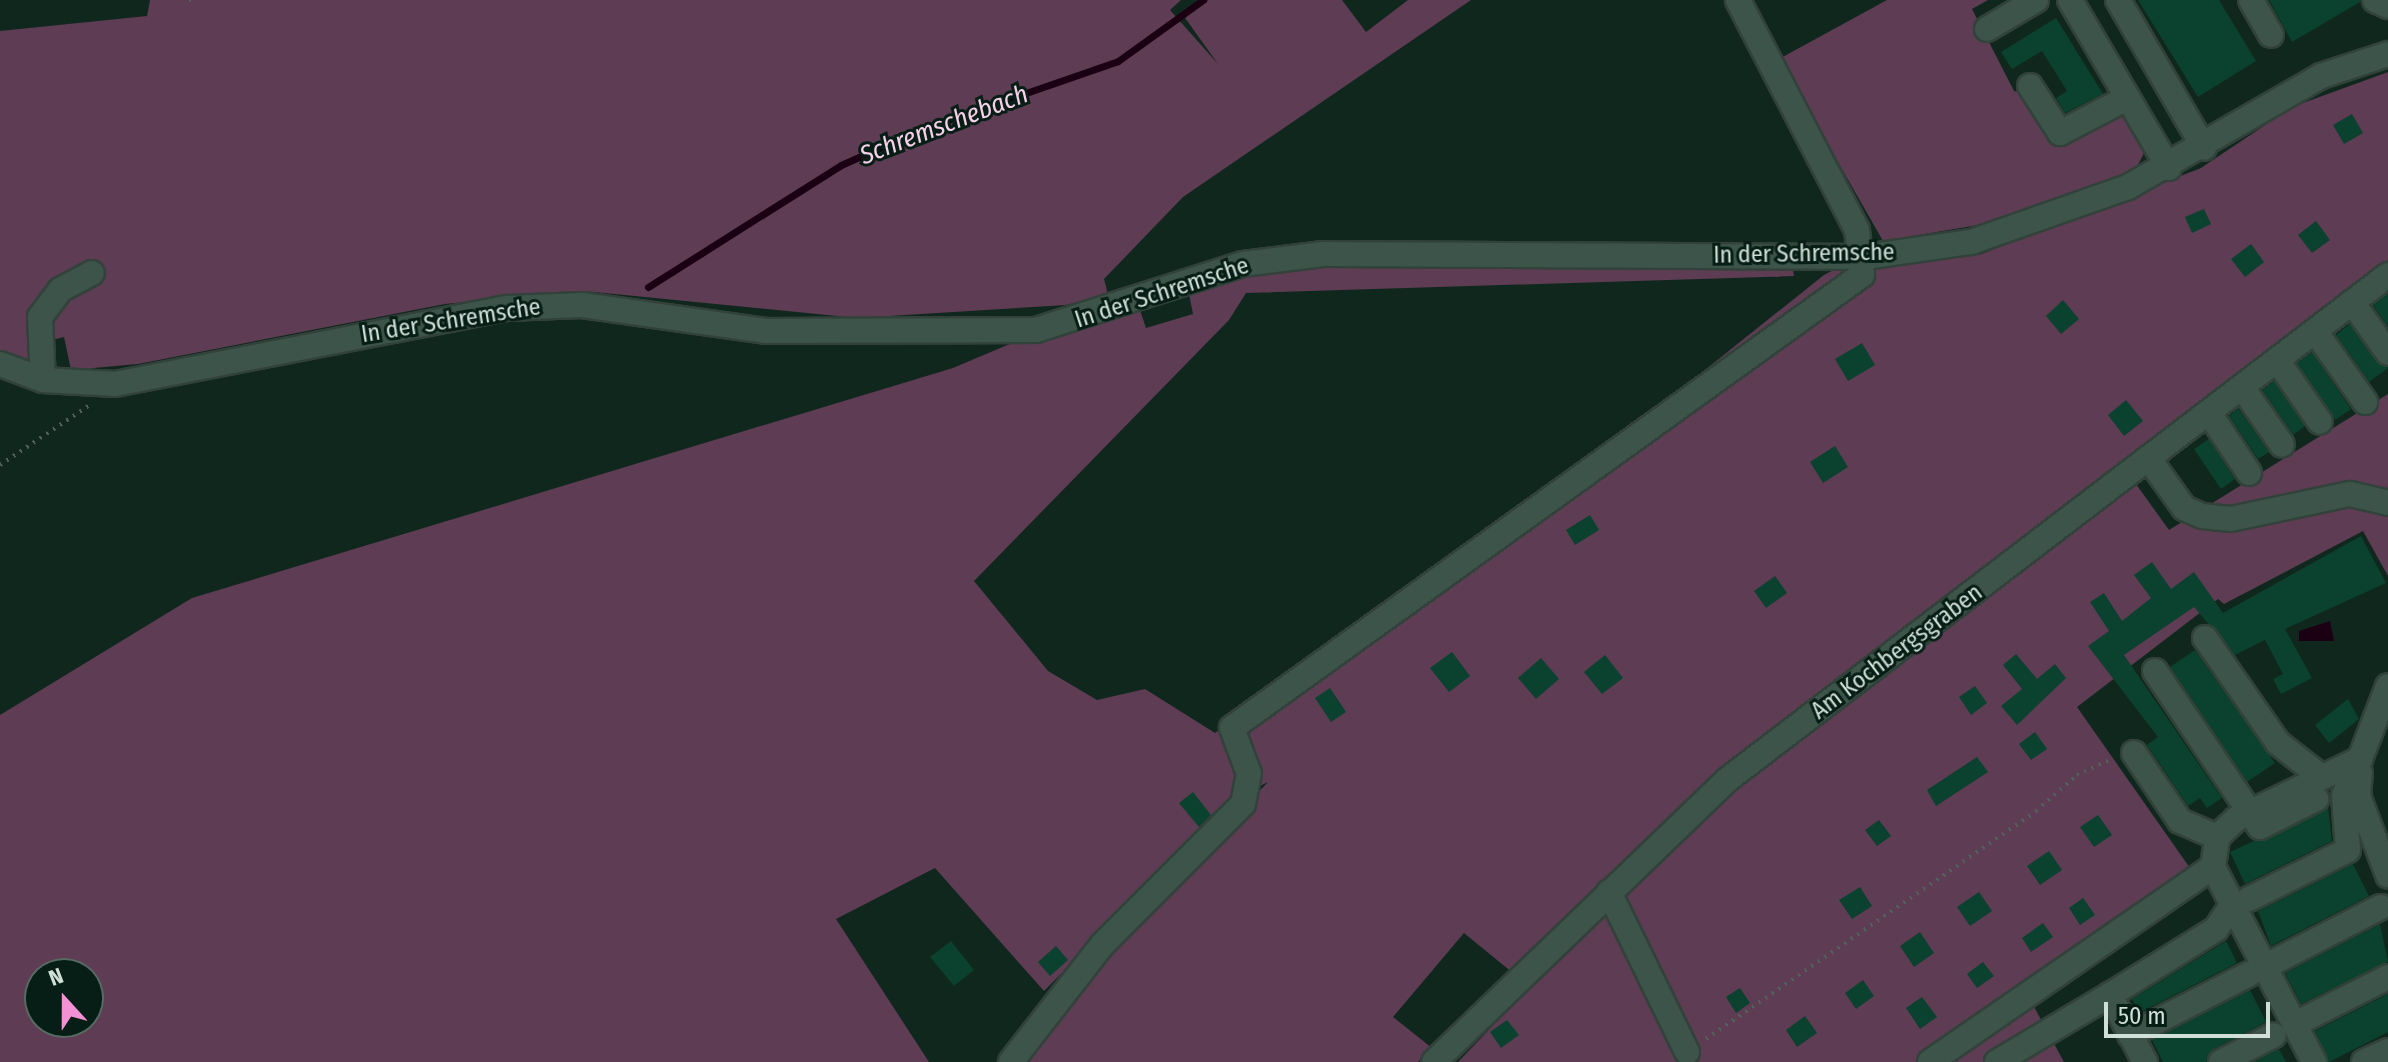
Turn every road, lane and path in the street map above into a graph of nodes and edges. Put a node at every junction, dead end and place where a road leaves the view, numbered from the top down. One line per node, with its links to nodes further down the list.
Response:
1 (1738, 0): 15 (street)
2 (2036, 0): 8 (street)
3 (2070, 0): 12 (street)
4 (2118, 0): 13 (street)
5 (2251, 0): 9 (street)
6 (2375, 0): 7 (street)
7 (2388, 6)
8 (1987, 29)
9 (2271, 35)
10 (2388, 54): 13 (street, In der Schremsche)
11 (2030, 86): 12 (street)
12 (2127, 98): 14 (street)
13 (2204, 148): 14 (street, In der Schremsche)
14 (2169, 168): 15 (street, In der Schremsche)
15 (1865, 257): 24 (street, In der Schremsche); 54 (street)
16 (92, 273): 23 (street)
17 (2388, 275): 18 (street, Am Kochbergsgraben)
18 (2352, 302): 19 (street, Am Kochbergsgraben); 20 (street)
19 (2315, 331): 21 (street, Am Kochbergsgraben); 26 (street)
20 (2388, 353)
21 (2277, 360): 25 (street, Am Kochbergsgraben); 28 (street)
22 (0, 364): 23 (street, In der Schremsche)
23 (43, 380): 24 (street, In der Schremsche)
24 (115, 384): 31 (path)
25 (2242, 387): 27 (street, Am Kochbergsgraben); 29 (street)
26 (2365, 402)
27 (2209, 413): 30 (street, Am Kochbergsgraben); 32 (street)
28 (2320, 422)
29 (2282, 445)
30 (2149, 459): 33 (street); 44 (street, Am Kochbergsgraben)
31 (0, 465)
32 (2249, 473)
33 (2388, 503)
34 (2205, 638): 39 (street)
35 (2155, 671): 40 (street)
36 (2388, 686): 38 (street)
37 (2134, 753): 41 (street); 53 (path)
38 (2360, 759): 39 (street); 43 (street); 45 (street)
39 (2317, 787): 40 (street)
40 (2244, 815): 41 (street)
41 (2217, 837): 42 (street)
42 (2213, 867): 45 (street); 56 (street)
43 (2388, 875)
44 (1609, 892): 53 (street); 55 (street, Am Kochbergsgraben)
45 (2240, 902): 47 (street); 49 (street)
46 (2381, 907): 47 (street)
47 (2257, 970): 50 (street); 51 (street)
48 (2388, 977): 50 (street)
49 (2110, 995): 51 (street); 57 (street)
50 (2284, 1029): 59 (street); 60 (street)
51 (2130, 1035): 58 (street)
52 (2388, 1051): 61 (street)
53 (1687, 1052)
54 (1011, 1062)
55 (1434, 1062)
56 (1930, 1062)
57 (1997, 1062)
58 (2145, 1062)
59 (2221, 1062)
60 (2314, 1062)
61 (2364, 1062)

